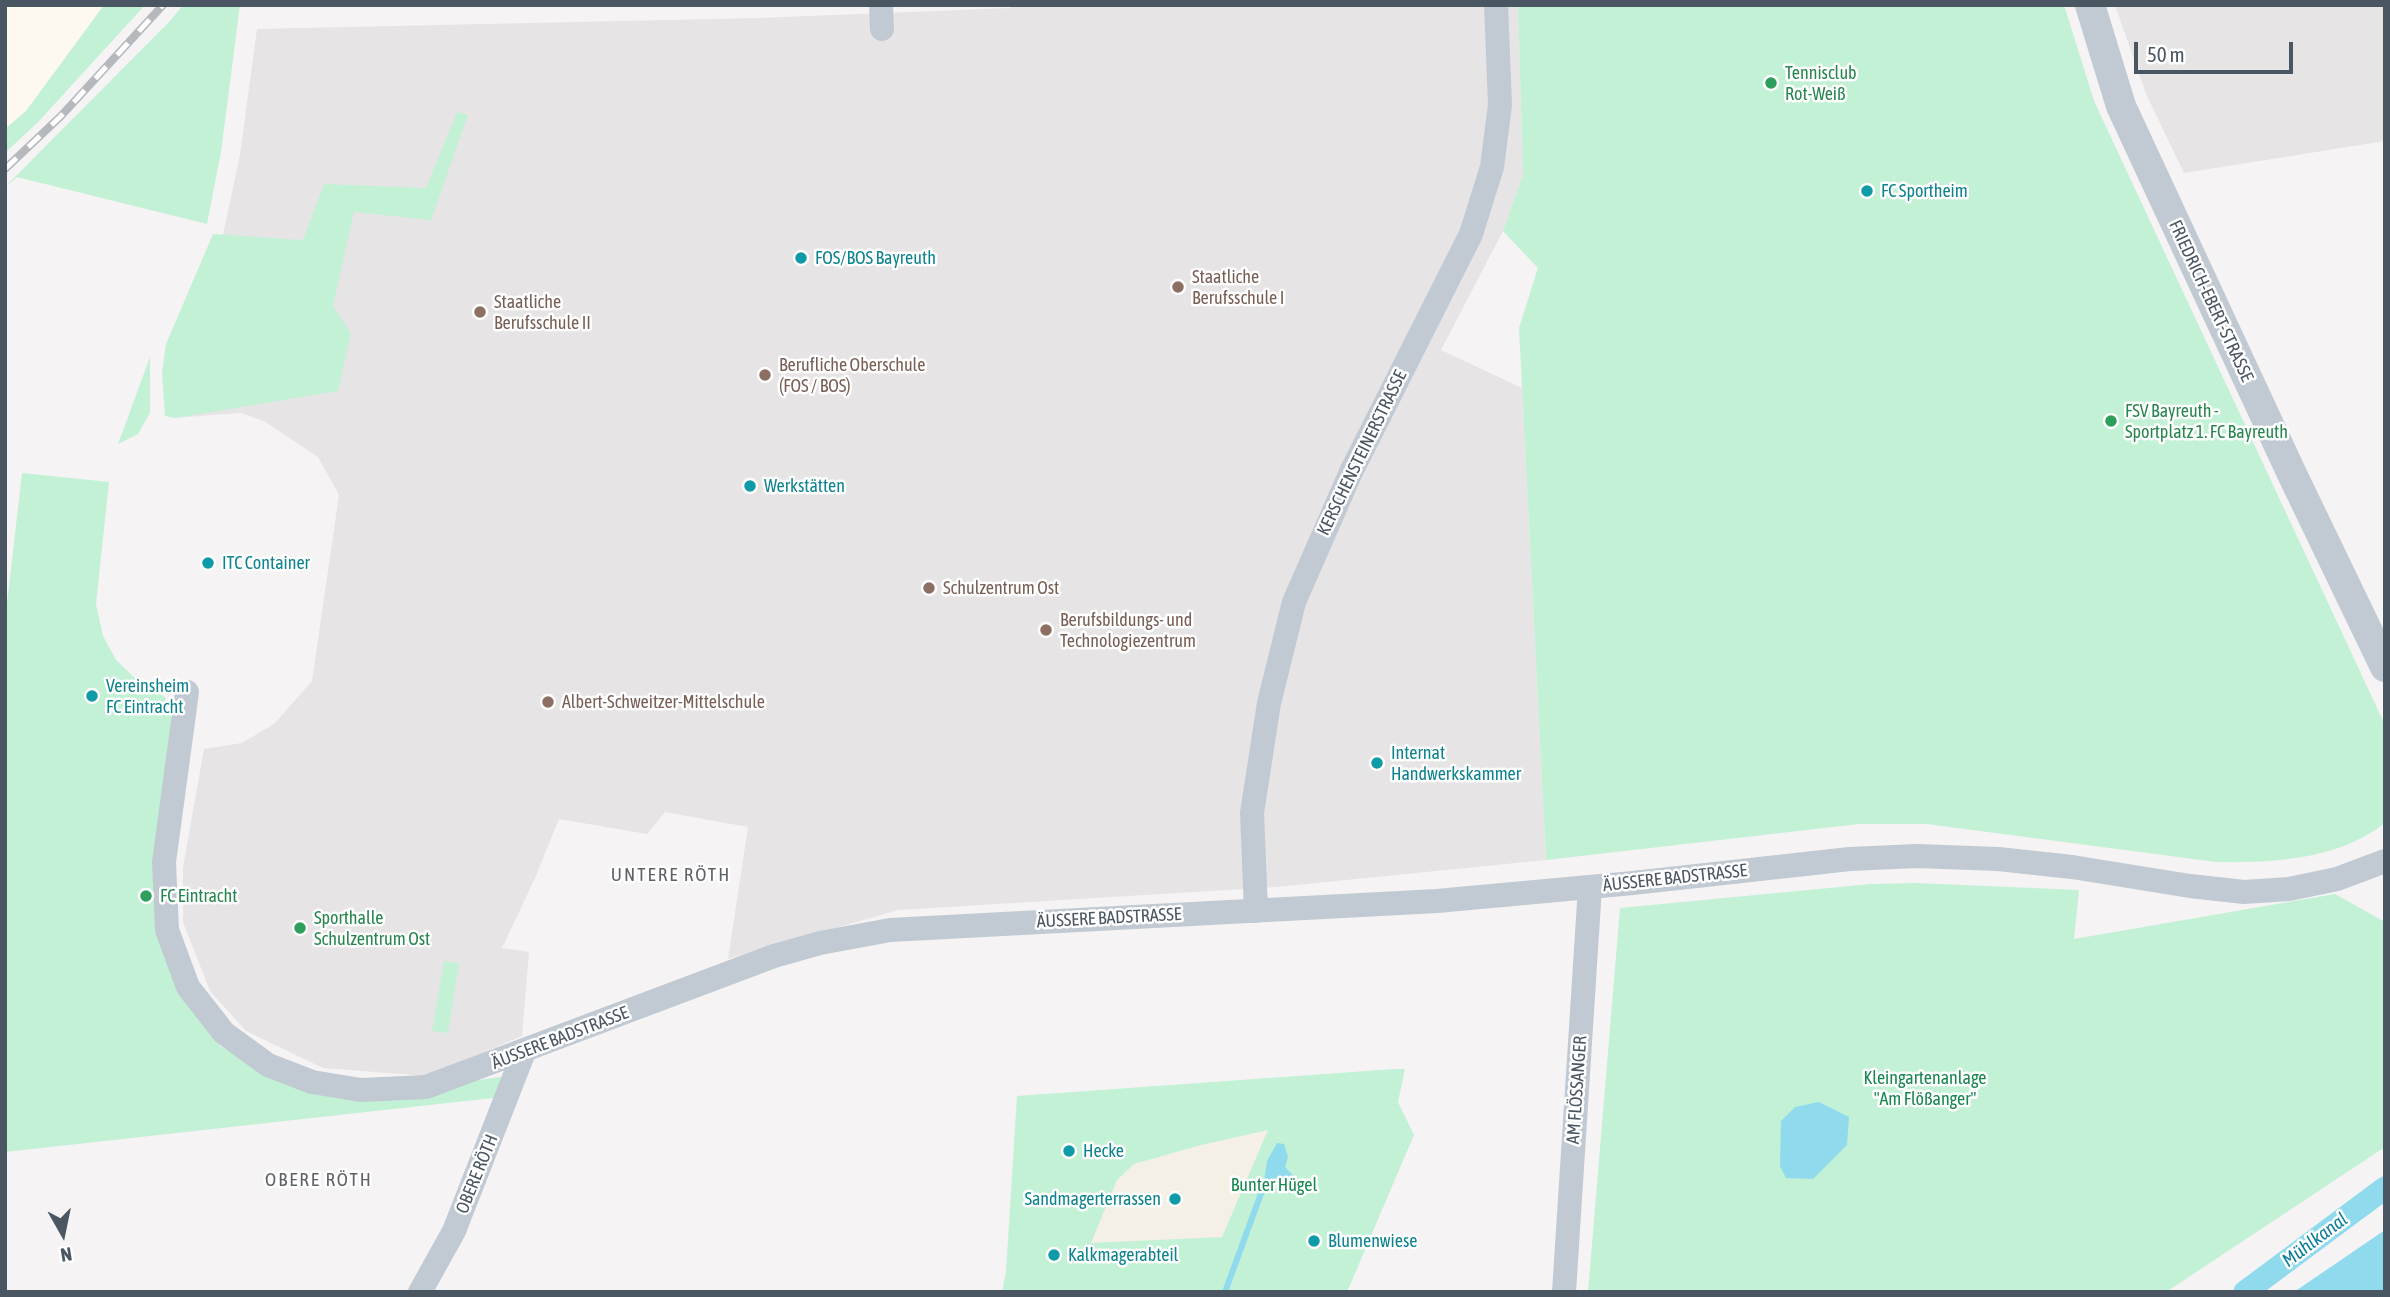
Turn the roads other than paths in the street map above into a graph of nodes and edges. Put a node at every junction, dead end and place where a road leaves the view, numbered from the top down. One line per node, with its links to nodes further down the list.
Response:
1 (1496, 5): 7 (street, KERSCHENSTEINERSTRASSE)
2 (2090, 5): 3 (street, FRIEDRICH-EBERT-STRASSE)
3 (2385, 667)
4 (187, 692): 8 (street, ÄUSSERE BADSTRASSE)
5 (2385, 861): 6 (street, ÄUSSERE BADSTRASSE)
6 (1590, 887): 7 (street, ÄUSSERE BADSTRASSE); 10 (street, AM FLÖSSANGER)
7 (1256, 911): 8 (street, ÄUSSERE BADSTRASSE)
8 (524, 1052): 9 (street, OBERE RÖTH)
9 (420, 1292)
10 (1563, 1292)

